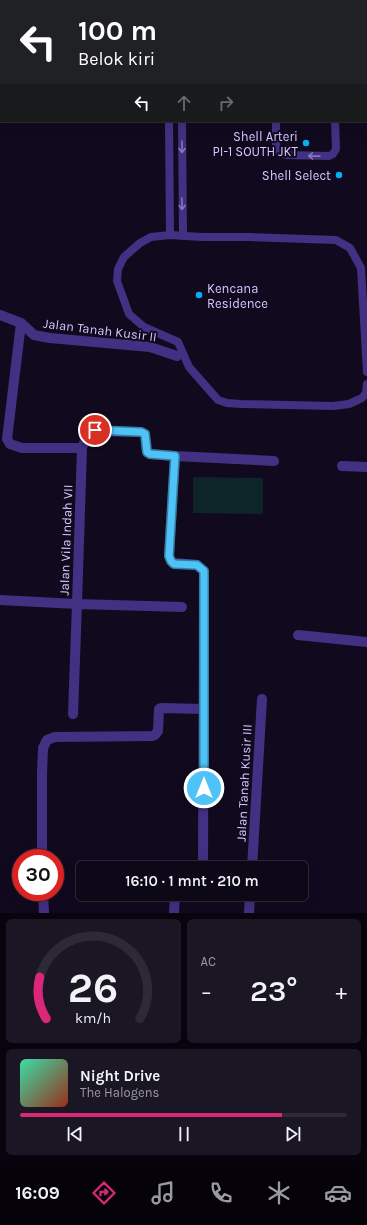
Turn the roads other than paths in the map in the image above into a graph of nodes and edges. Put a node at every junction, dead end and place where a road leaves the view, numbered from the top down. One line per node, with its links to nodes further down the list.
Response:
1 (169, 122): 5 (lane)
2 (182, 122): 6 (lane, one-way to 6)
3 (276, 122): 4 (lane, one-way to 3)
4 (335, 122)
5 (170, 235): 6 (lane); 11 (lane, Jalan Tanah Kusir II)
6 (183, 236): 10 (lane)
7 (0, 316): 8 (street, Jalan Tanah Kusir II)
8 (21, 323): 9 (street, Jalan Tanah Kusir II); 12 (street)
9 (177, 356)
10 (367, 372)
11 (367, 384)
12 (82, 448): 13 (street); 18 (street, Jalan Vila Indah VII)
13 (175, 456): 14 (street); 23 (street)
14 (274, 461)
15 (342, 466): 16 (street)
16 (367, 467)
17 (0, 600): 18 (street, Jalan Vila Indah VII)
18 (77, 604): 19 (street); 24 (street)
19 (182, 607)
20 (298, 635): 21 (street)
21 (367, 642)
22 (262, 699): 27 (street, Jalan Tanah Kusir III)
23 (204, 708): 25 (street); 26 (street)
24 (73, 714)
25 (42, 849)
26 (203, 861)
27 (252, 861)
28 (43, 901): 31 (street)
29 (175, 901): 32 (street)
30 (250, 901): 33 (street)
31 (44, 913)
32 (174, 913)
33 (249, 913)

